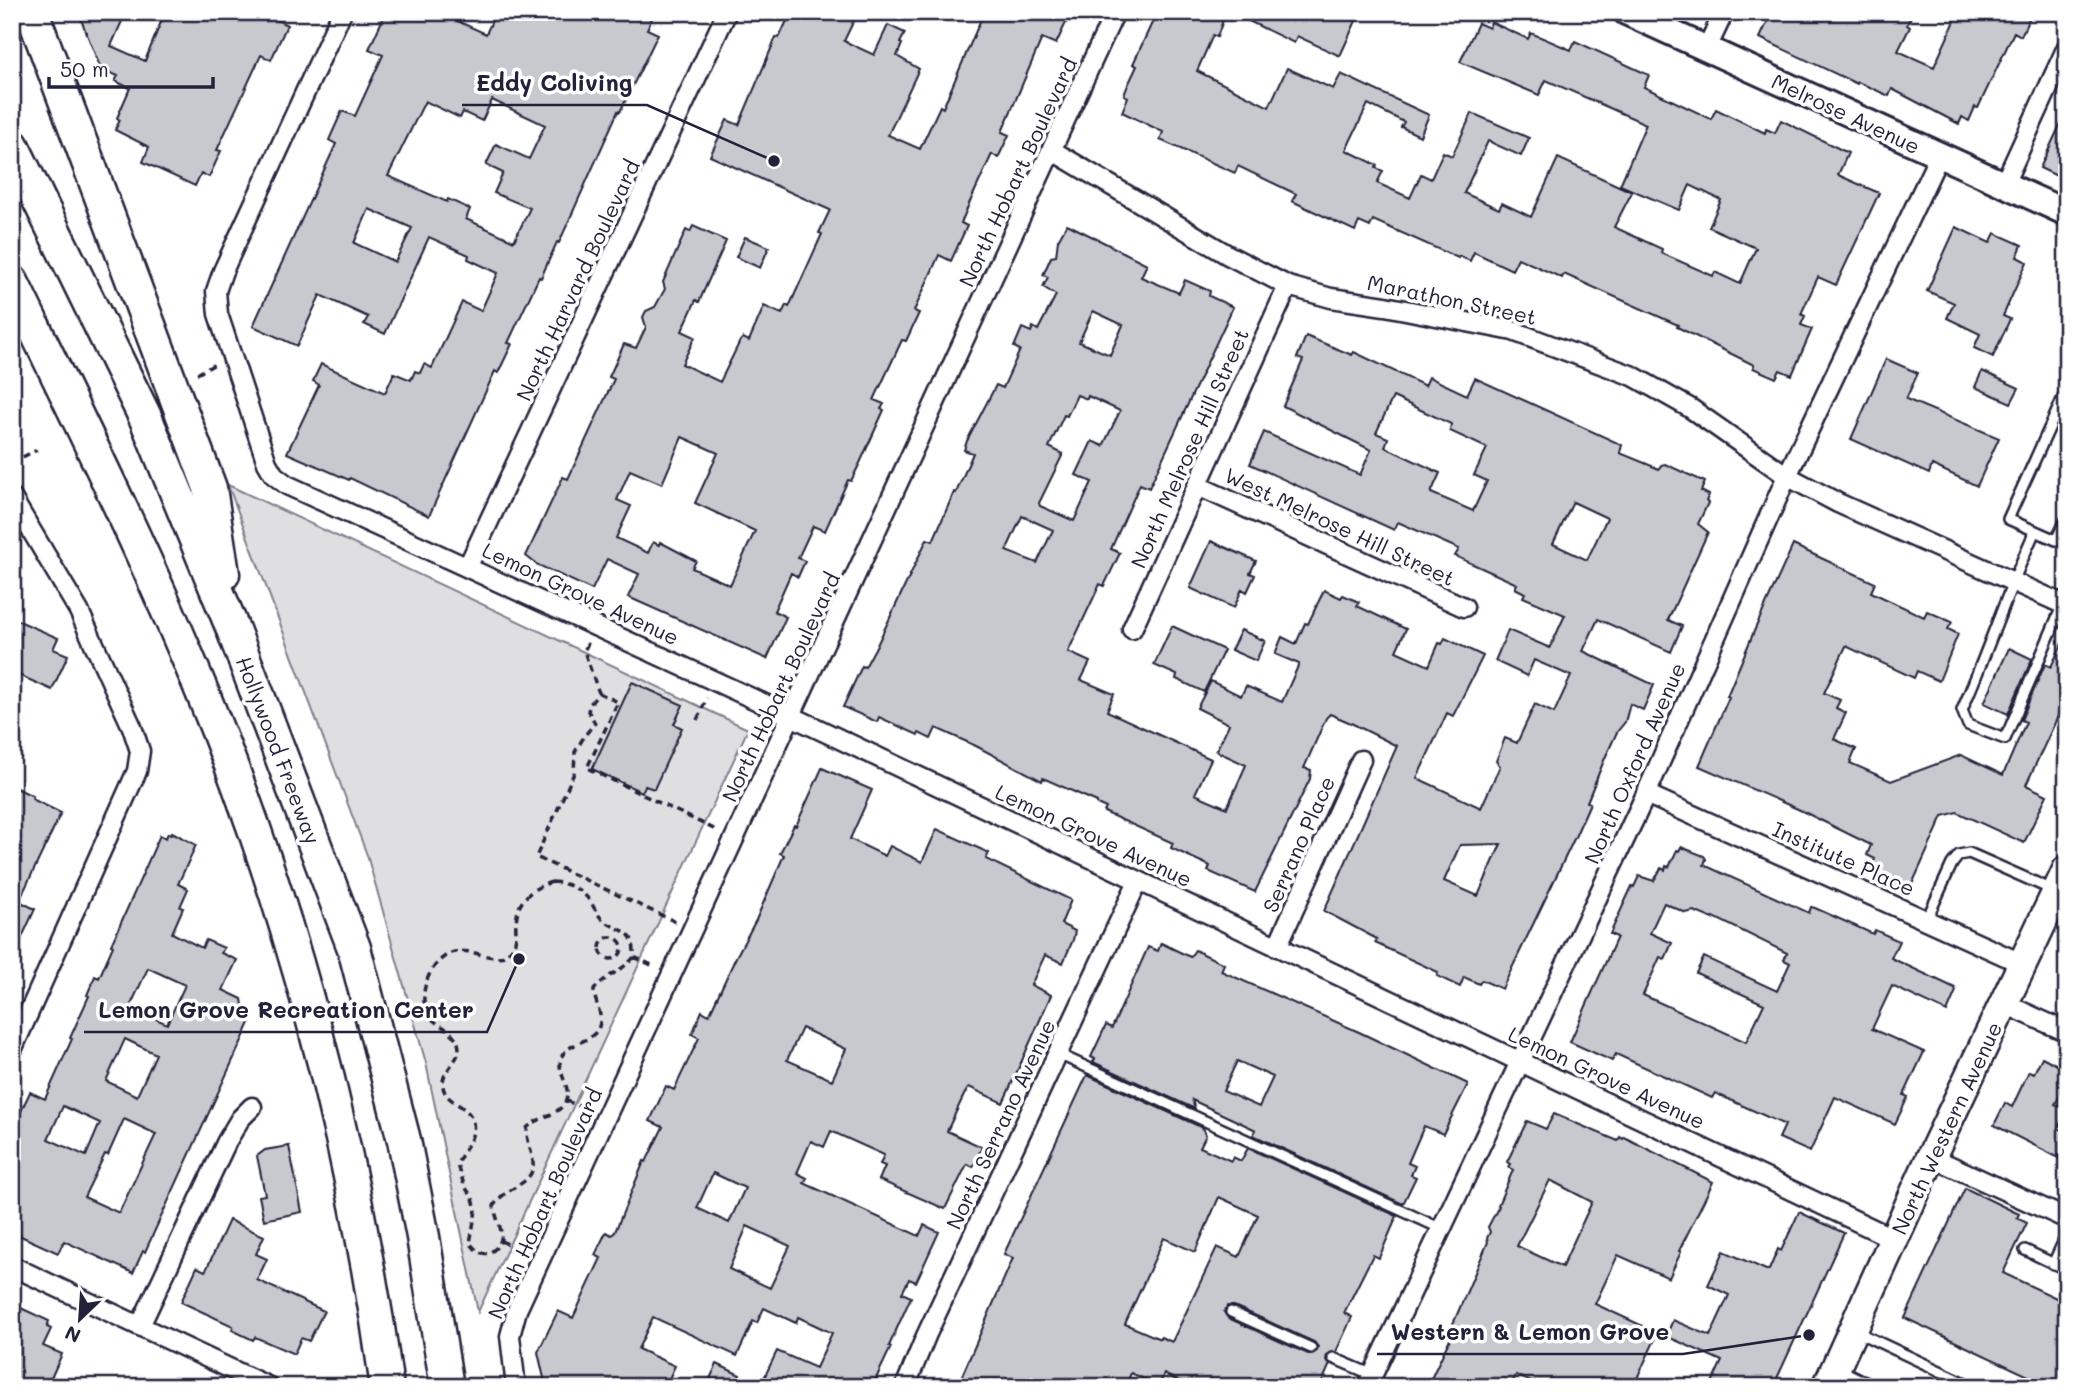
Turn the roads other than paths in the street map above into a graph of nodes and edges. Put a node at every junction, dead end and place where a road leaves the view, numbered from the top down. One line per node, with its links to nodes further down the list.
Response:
1 (33, 12): 28 (highway)
2 (727, 12): 24 (street, North Harvard Boulevard)
3 (1115, 12): 10 (street, North Hobart Boulevard)
4 (1626, 12): 8 (main road, Melrose Avenue)
5 (1724, 12): 8 (street)
6 (339, 13): 24 (street, Lemon Grove Avenue)
7 (2067, 47): 12 (street)
8 (1707, 48): 11 (main road, Melrose Avenue)
9 (12, 145): 28 (highway, Hollywood Freeway)
10 (1053, 151): 15 (street, Marathon Street); 30 (street, North Hobart Boulevard)
11 (1939, 156): 12 (main road, Melrose Avenue); 19 (street, North Oxford Avenue)
12 (2004, 184): 13 (main road, Melrose Avenue)
13 (2067, 213)
14 (12, 282): 18 (highway)
15 (1288, 286): 19 (street, Marathon Street); 20 (street, North Melrose Hill Street)
16 (12, 318): 18 (highway)
17 (2067, 389): 23 (lane)
18 (91, 444): 56 (highway)
19 (1787, 476): 25 (street, Marathon Street); 32 (street, North Oxford Avenue)
20 (1198, 486): 27 (street, West Melrose Hill Street); 29 (street, North Melrose Hill Street)
21 (12, 498): 40 (street)
22 (2067, 518): 23 (lane)
23 (2035, 531): 25 (lane)
24 (468, 566): 30 (street, Lemon Grove Avenue)
25 (2012, 581): 26 (street, Marathon Street); 26 (lane)
26 (2065, 605)
27 (1464, 607)
28 (232, 627): 64 (highway, Hollywood Freeway)
29 (1132, 629)
30 (791, 716): 33 (street, Lemon Grove Avenue); 65 (street, North Hobart Boulevard)
31 (1361, 760): 36 (street, Serrano Place)
32 (1646, 794): 35 (street, Institute Place); 42 (street, North Oxford Avenue)
33 (1138, 881): 36 (street, Lemon Grove Avenue); 41 (street, North Serrano Avenue)
34 (2062, 881): 35 (lane); 37 (main road, North Western Avenue)
35 (1926, 921): 37 (street, Institute Place)
36 (1277, 947): 42 (street, Lemon Grove Avenue)
37 (2023, 964): 38 (main road, North Western Avenue)
38 (2005, 1004): 39 (street); 44 (main road, North Western Avenue)
39 (2067, 1032)
40 (12, 1050)
41 (1058, 1054): 46 (lane); 66 (street, North Serrano Avenue)
42 (1521, 1063): 46 (street, North Oxford Avenue); 48 (street, Lemon Grove Avenue)
43 (251, 1107): 54 (street)
44 (1931, 1157): 45 (street); 48 (main road, North Western Avenue)
45 (2067, 1219)
46 (1443, 1228): 60 (street, North Oxford Avenue)
47 (2067, 1234): 50 (lane)
48 (1894, 1239): 55 (main road, North Western Avenue)
49 (2025, 1250): 50 (lane)
50 (2053, 1264): 52 (lane)
51 (12, 1266): 54 (street)
52 (2067, 1270)
53 (1231, 1312): 57 (lane)
54 (140, 1326): 61 (street)
55 (1854, 1331): 59 (main road, North Western Avenue); 68 (lane)
56 (380, 1336): 62 (highway); 63 (highway)
57 (1311, 1348)
58 (1333, 1358): 60 (lane)
59 (1831, 1379): 67 (street)
60 (1370, 1381)
61 (269, 1387)
62 (379, 1387)
63 (387, 1387)
64 (447, 1387)
65 (516, 1387)
66 (905, 1387)
67 (1865, 1387)
68 (1974, 1387)

